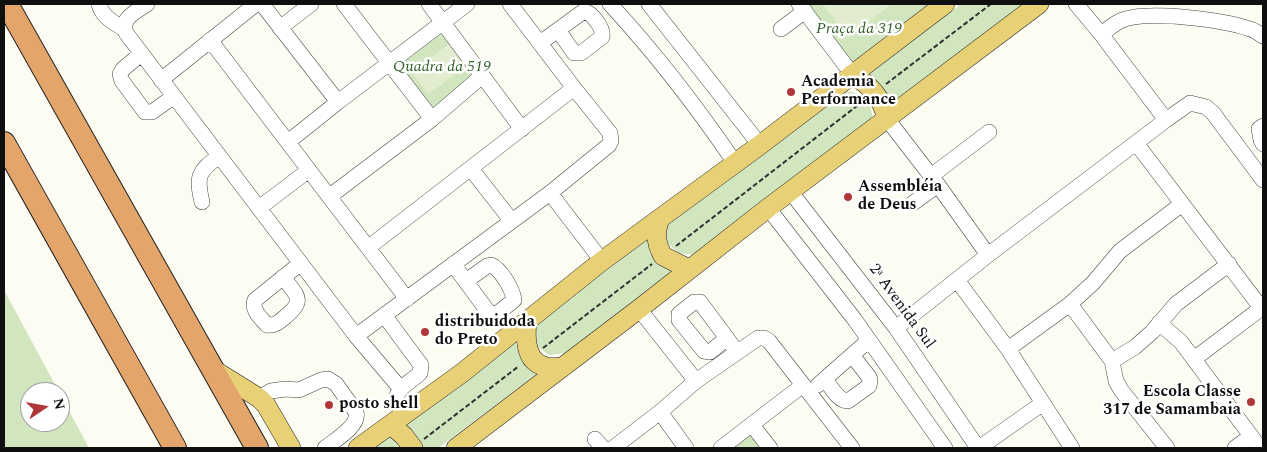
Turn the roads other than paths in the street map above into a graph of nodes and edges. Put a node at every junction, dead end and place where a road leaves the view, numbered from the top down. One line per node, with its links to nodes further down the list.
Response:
1 (7, 4): 88 (highway)
2 (99, 4): 19 (street)
3 (147, 4): 19 (street)
4 (256, 4): 24 (street)
5 (262, 4): 18 (street)
6 (311, 4): 18 (street)
7 (344, 4): 27 (street)
8 (429, 4): 17 (street)
9 (467, 4): 17 (street)
10 (510, 4): 25 (street)
11 (610, 4): 46 (street)
12 (945, 4): 28 (main road)
13 (1038, 4): 35 (main road)
14 (1076, 4): 22 (street)
15 (655, 6): 44 (street)
16 (802, 7): 21 (street); 28 (street)
17 (443, 23): 27 (street); 29 (street)
18 (280, 28): 33 (street)
19 (124, 29): 26 (street)
20 (558, 30): 25 (street)
21 (780, 30)
22 (1101, 34): 23 (street); 36 (street)
23 (1263, 36)
24 (210, 40): 30 (street); 40 (street)
25 (540, 43): 31 (street)
26 (141, 54): 30 (street); 32 (street)
27 (390, 64): 33 (street); 34 (street)
28 (852, 74): 35 (main road); 44 (main road)
29 (482, 76): 34 (street); 38 (street)
30 (161, 80): 32 (street)
31 (574, 88): 38 (street); 52 (street)
32 (173, 96): 45 (street)
33 (338, 102): 40 (street)
34 (432, 119): 53 (street)
35 (887, 119): 50 (street); 51 (main road)
36 (1166, 120): 42 (street); 49 (street)
37 (1263, 126): 43 (street)
38 (522, 129): 47 (street)
39 (989, 132): 50 (street)
40 (288, 142): 48 (street)
41 (4, 143): 101 (highway)
42 (1136, 143): 56 (street); 62 (street)
43 (1263, 144)
44 (760, 145): 46 (main road)
45 (219, 156): 54 (street); 57 (street)
46 (736, 163): 60 (main road)
47 (471, 169): 59 (street); 61 (street)
48 (309, 170): 53 (street); 57 (street)
49 (1263, 180)
50 (935, 181): 55 (street); 62 (street)
51 (790, 191): 58 (main road); 78 (street, 2ᵃ Avenida Sul)
52 (550, 193): 59 (street); 63 (street)
53 (330, 196): 61 (street)
54 (202, 202)
55 (913, 203)
56 (1182, 204): 66 (street); 72 (street)
57 (259, 208): 64 (street)
58 (768, 208): 67 (main road); 81 (street)
59 (511, 220): 65 (street)
60 (659, 221): 63 (main road); 67 (main road)
61 (369, 247): 71 (street)
62 (988, 255): 69 (street)
63 (602, 261): 76 (main road)
64 (300, 263): 68 (street); 79 (street)
65 (453, 264): 70 (street); 71 (street)
66 (1229, 264): 73 (street); 77 (street)
67 (689, 269): 74 (main road)
68 (283, 277)
69 (957, 280): 78 (street); 82 (street)
70 (466, 281)
71 (407, 299): 75 (street)
72 (1070, 304): 82 (street); 86 (street)
73 (1262, 308): 85 (street)
74 (639, 309): 87 (main road); 90 (street)
75 (384, 315): 79 (street); 91 (street)
76 (527, 322): 87 (main road); 96 (main road)
77 (1159, 323): 85 (street); 86 (street)
78 (896, 328): 113 (street, 2ᵃ Avenida Sul)
79 (356, 336): 91 (street)
80 (727, 338): 83 (street)
81 (869, 340): 84 (street); 112 (street)
82 (1008, 349): 94 (street)
83 (738, 352): 90 (street); 92 (street)
84 (852, 355): 89 (street); 89 (street)
85 (1194, 359): 99 (street)
86 (1112, 361): 115 (street)
87 (563, 367): 106 (main road)
88 (214, 370): 93 (main road); 102 (highway)
89 (825, 379): 92 (street)
90 (696, 381): 95 (street)
91 (400, 388): 96 (street)
92 (806, 389): 97 (street); 111 (street)
93 (259, 398): 98 (street); 103 (main road)
94 (1043, 403): 113 (street); 114 (street)
95 (660, 412): 107 (street); 108 (street)
96 (397, 420): 100 (main road); 105 (main road)
97 (752, 425): 109 (street); 110 (street)
98 (348, 429): 100 (street); 104 (street)
99 (1255, 442): 116 (street)
100 (359, 447)
101 (175, 448)
102 (257, 448)
103 (291, 448)
104 (325, 448)
105 (413, 448)
106 (456, 448)
107 (613, 448)
108 (686, 448)
109 (721, 448)
110 (770, 448)
111 (852, 448)
112 (945, 448)
113 (979, 448)
114 (1072, 448)
115 (1167, 448)
116 (1236, 448)

